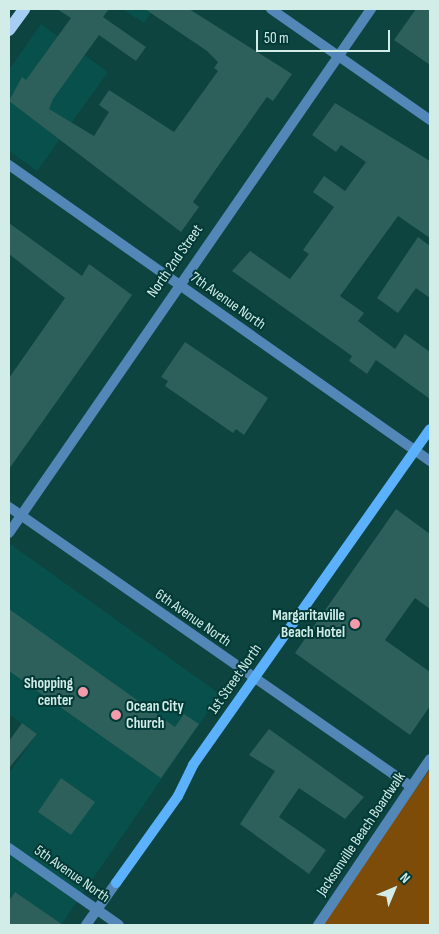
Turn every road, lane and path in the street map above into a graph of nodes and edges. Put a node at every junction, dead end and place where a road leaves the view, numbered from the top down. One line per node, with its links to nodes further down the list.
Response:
1 (24, 9): 4 (main road)
2 (271, 9): 5 (street)
3 (371, 9): 5 (street, North 2nd Street)
4 (9, 30)
5 (338, 55): 6 (street); 8 (street, North 2nd Street)
6 (430, 120)
7 (9, 165): 8 (street, 7th Avenue North)
8 (178, 283): 10 (street, 7th Avenue North); 13 (street, North 2nd Street)
9 (430, 429): 10 (street, 1st Street North)
10 (415, 451): 11 (street, 7th Avenue North); 15 (street, 1st Street North)
11 (430, 461)
12 (9, 507): 13 (street, 6th Avenue North)
13 (21, 516): 14 (street, North 2nd Street); 15 (street, 6th Avenue North)
14 (9, 533)
15 (254, 679): 17 (street, 6th Avenue North); 19 (street, 1st Street North)
16 (430, 759): 17 (street, Jacksonville Beach Boardwalk)
17 (411, 786): 22 (street, Jacksonville Beach Boardwalk)
18 (9, 848): 19 (street, 5th Avenue North)
19 (97, 910): 20 (street, 1st Street North); 21 (street, 5th Avenue North)
20 (86, 925)
21 (119, 925)
22 (318, 925)

